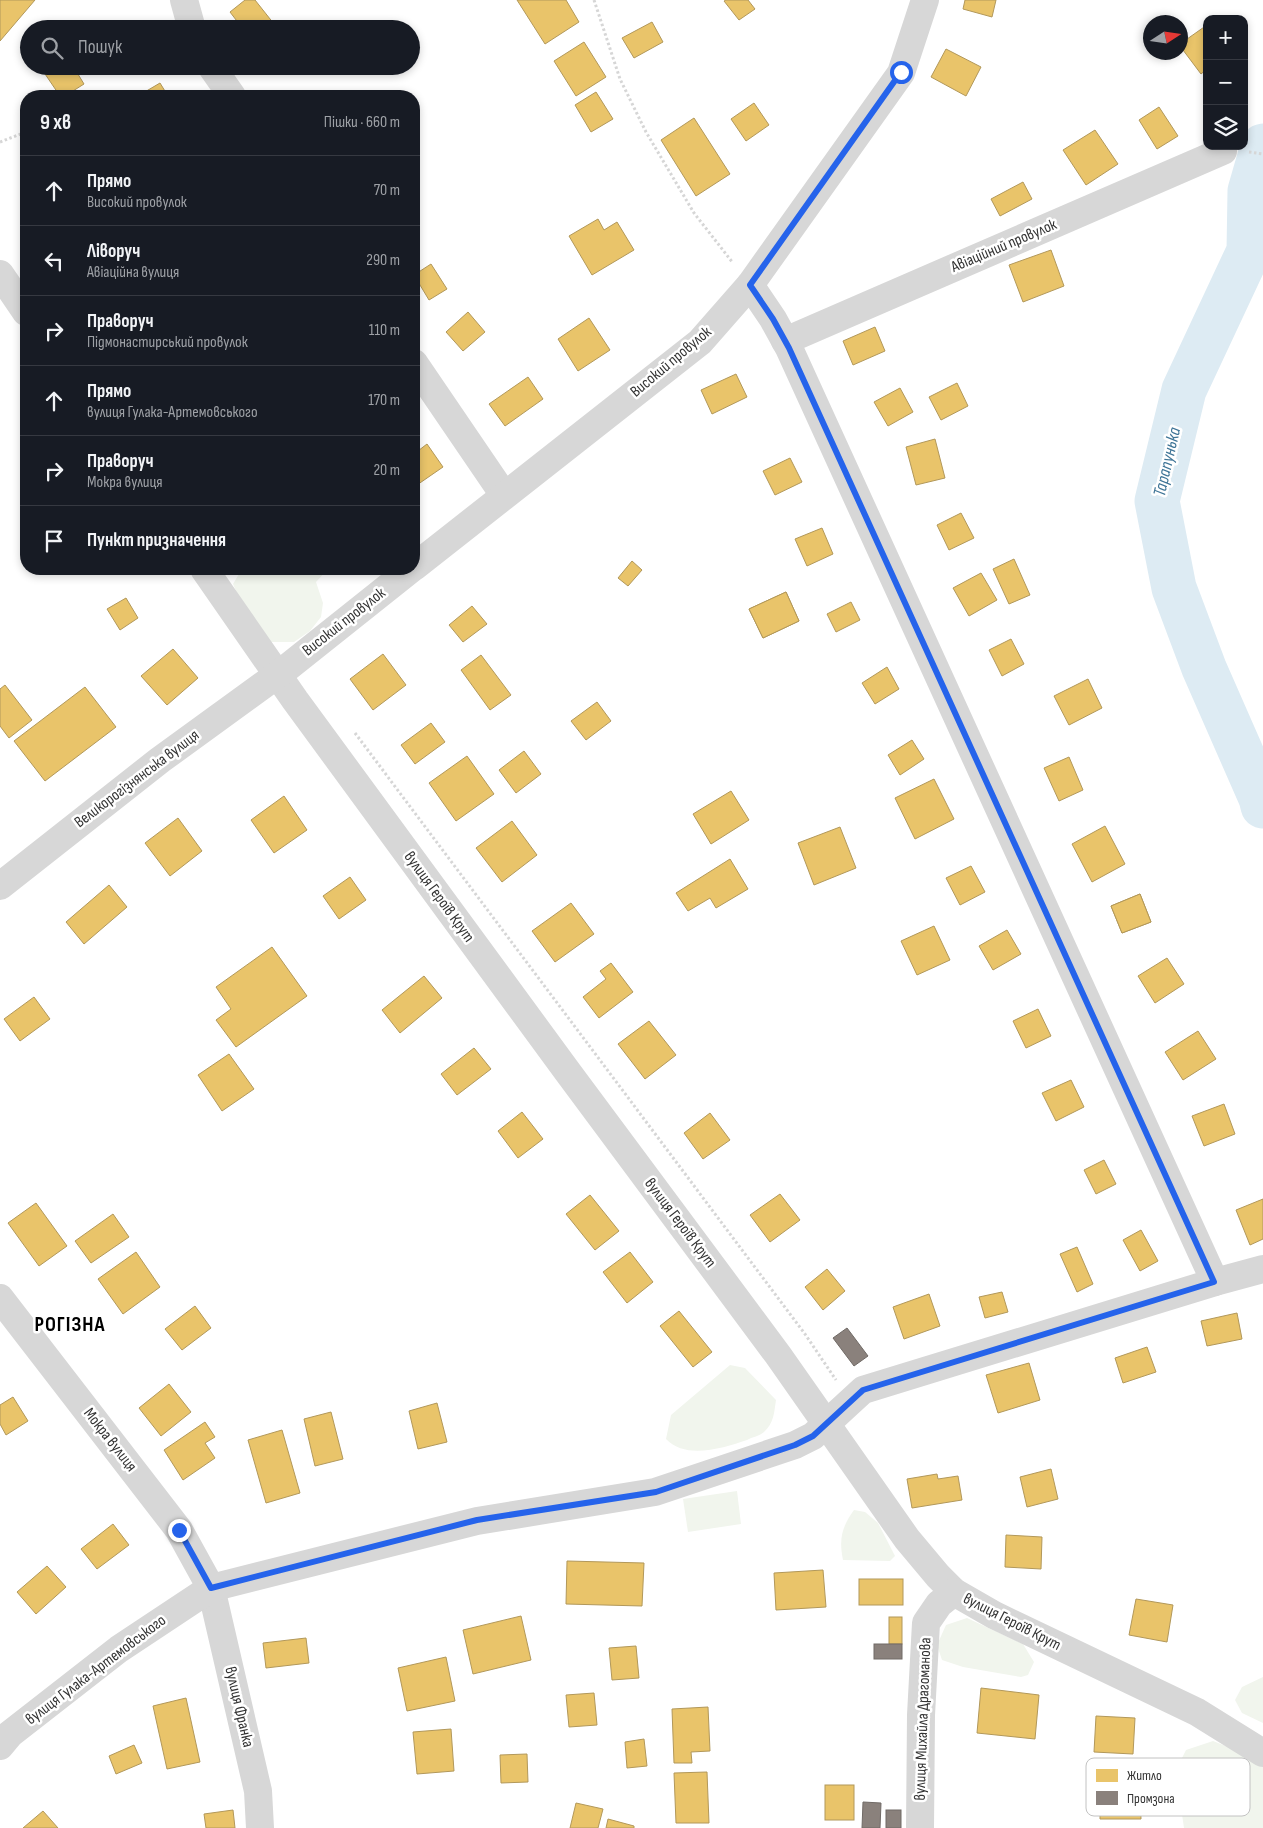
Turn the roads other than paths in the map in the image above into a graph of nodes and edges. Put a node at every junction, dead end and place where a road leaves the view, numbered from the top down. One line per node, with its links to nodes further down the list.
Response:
1 (184, 0): 3 (street)
2 (924, 0): 8 (street, Високий провулок)
3 (190, 20)
4 (217, 75): 5 (street)
5 (228, 90)
6 (1233, 151): 10 (street, Авіаційний провулок)
7 (0, 274): 9 (street)
8 (750, 285): 10 (street); 12 (street, Високий провулок)
9 (20, 303)
10 (785, 341): 19 (street)
11 (420, 372): 12 (street)
12 (504, 495): 13 (street, Високий провулок)
13 (420, 562)
14 (208, 575): 16 (street, вулиця Героїв Крут)
15 (403, 575): 16 (street, Високий провулок)
16 (276, 674): 17 (street, Великорогізнянська вулиця); 21 (street, вулиця Героїв Крут)
17 (0, 886)
18 (1263, 1269): 19 (street, вулиця Гулака-Артемовського)
19 (1214, 1282): 21 (street, вулиця Гулака-Артемовського)
20 (0, 1298): 22 (street, Мокра вулиця)
21 (826, 1423): 22 (street, вулиця Гулака-Артемовського); 23 (street, вулиця Героїв Крут)
22 (211, 1588): 24 (street, вулиця Гулака-Артемовського); 26 (street, вулиця Франка)
23 (954, 1592): 25 (street, вулиця Героїв Крут); 27 (street, вулиця Михайла Драгоманова)
24 (0, 1746)
25 (1263, 1753)
26 (260, 1828)
27 (920, 1828)

